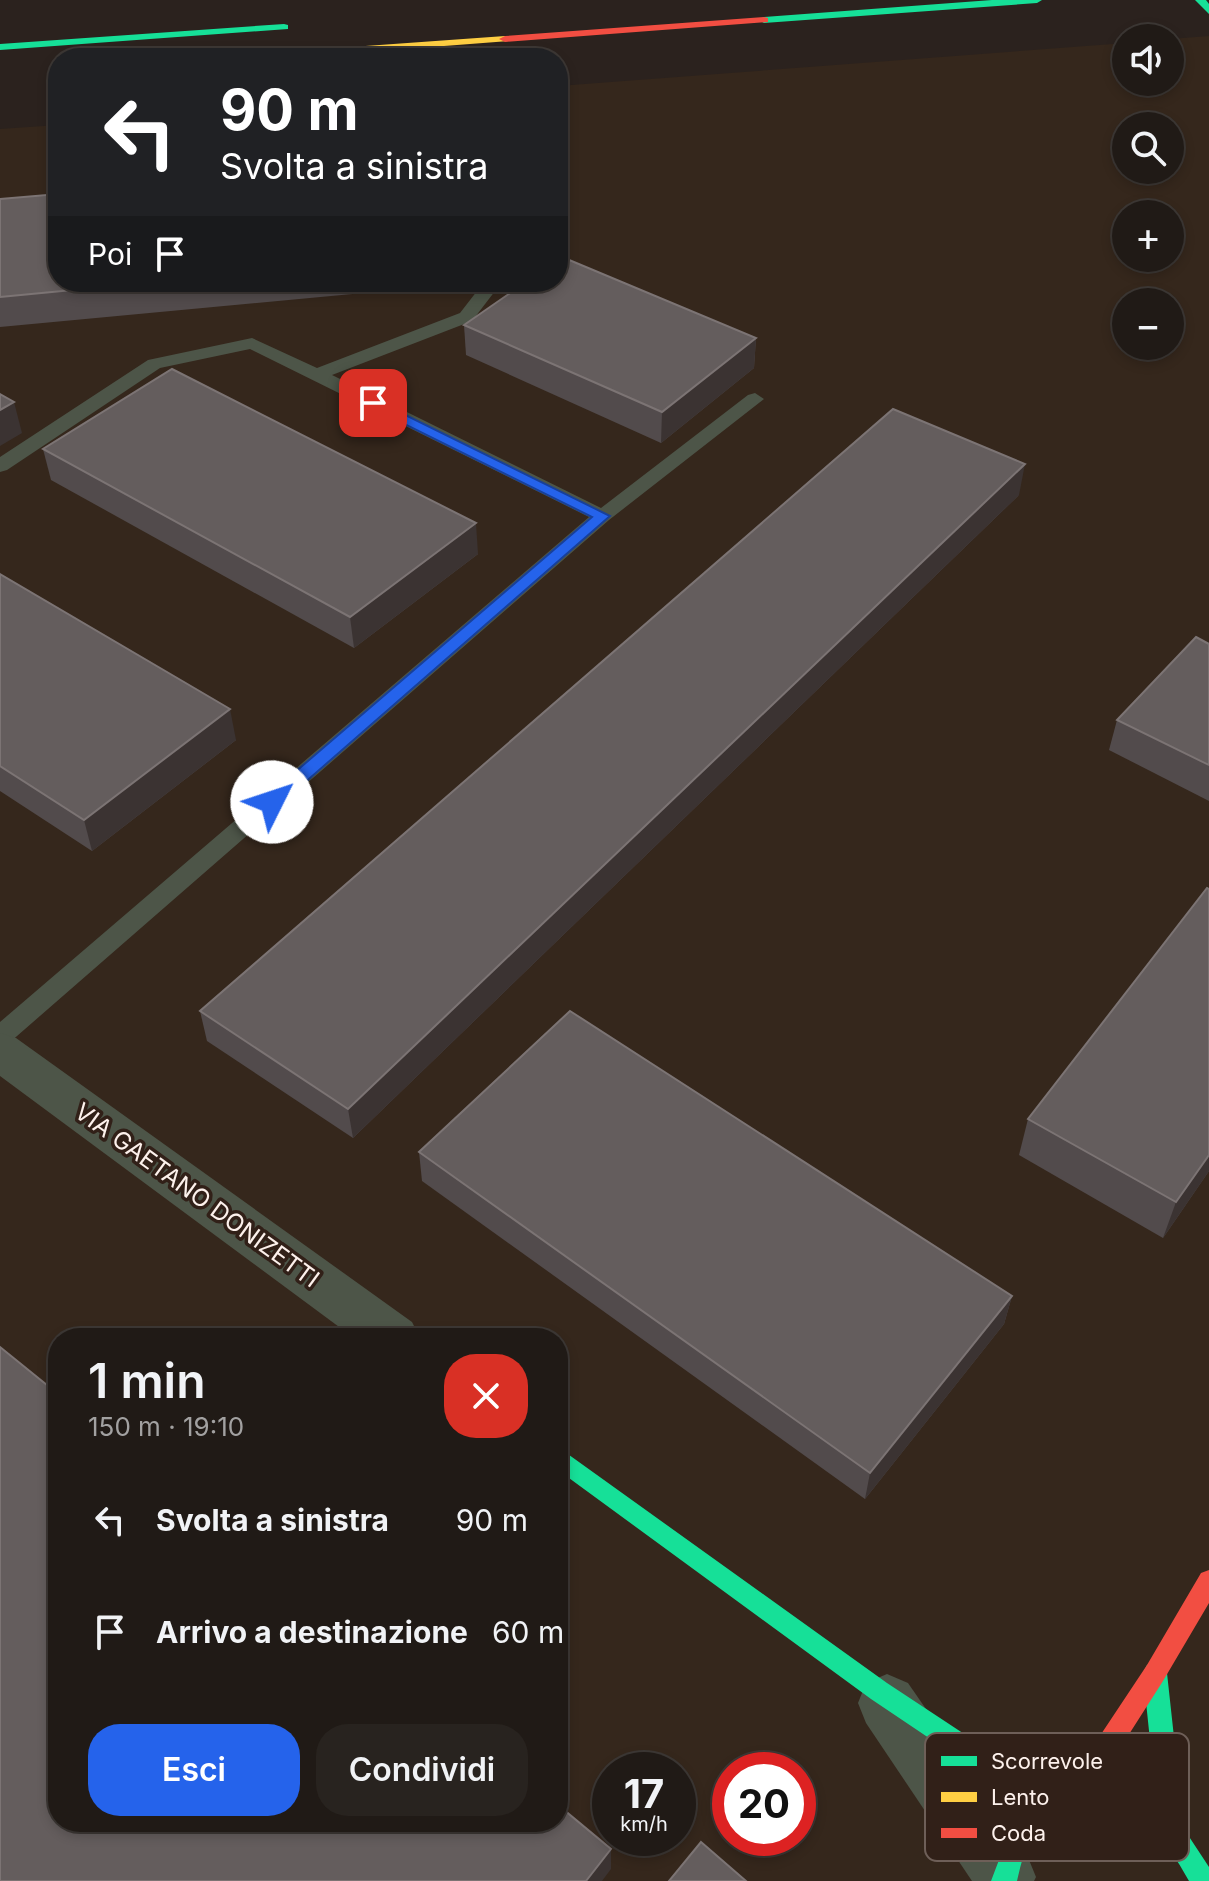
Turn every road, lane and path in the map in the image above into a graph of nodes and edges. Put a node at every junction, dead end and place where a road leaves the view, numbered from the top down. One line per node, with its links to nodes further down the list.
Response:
1 (1037, 0): 6 (main road)
2 (1200, 0): 3 (main road)
3 (1209, 11)
4 (302, 25): 5 (main road)
5 (0, 47)
6 (378, 48)
7 (485, 292): 8 (lane)
8 (316, 375): 10 (lane); 11 (lane)
9 (755, 399): 11 (lane)
10 (0, 466)
11 (602, 516): 12 (lane)
12 (0, 1036)
13 (0, 1051): 14 (street, VIA GAETANO DONIZETTI)
14 (380, 1328)
15 (568, 1464): 18 (main road)
16 (1209, 1581): 17 (main road)
17 (1155, 1673): 20 (main road); 21 (main road)
18 (879, 1691): 19 (main road); 22 (street)
19 (947, 1733)
20 (1113, 1733)
21 (1161, 1733)
22 (925, 1760)
23 (1189, 1856): 26 (main road)
24 (993, 1861): 25 (street)
25 (1005, 1879)
26 (1203, 1881)

